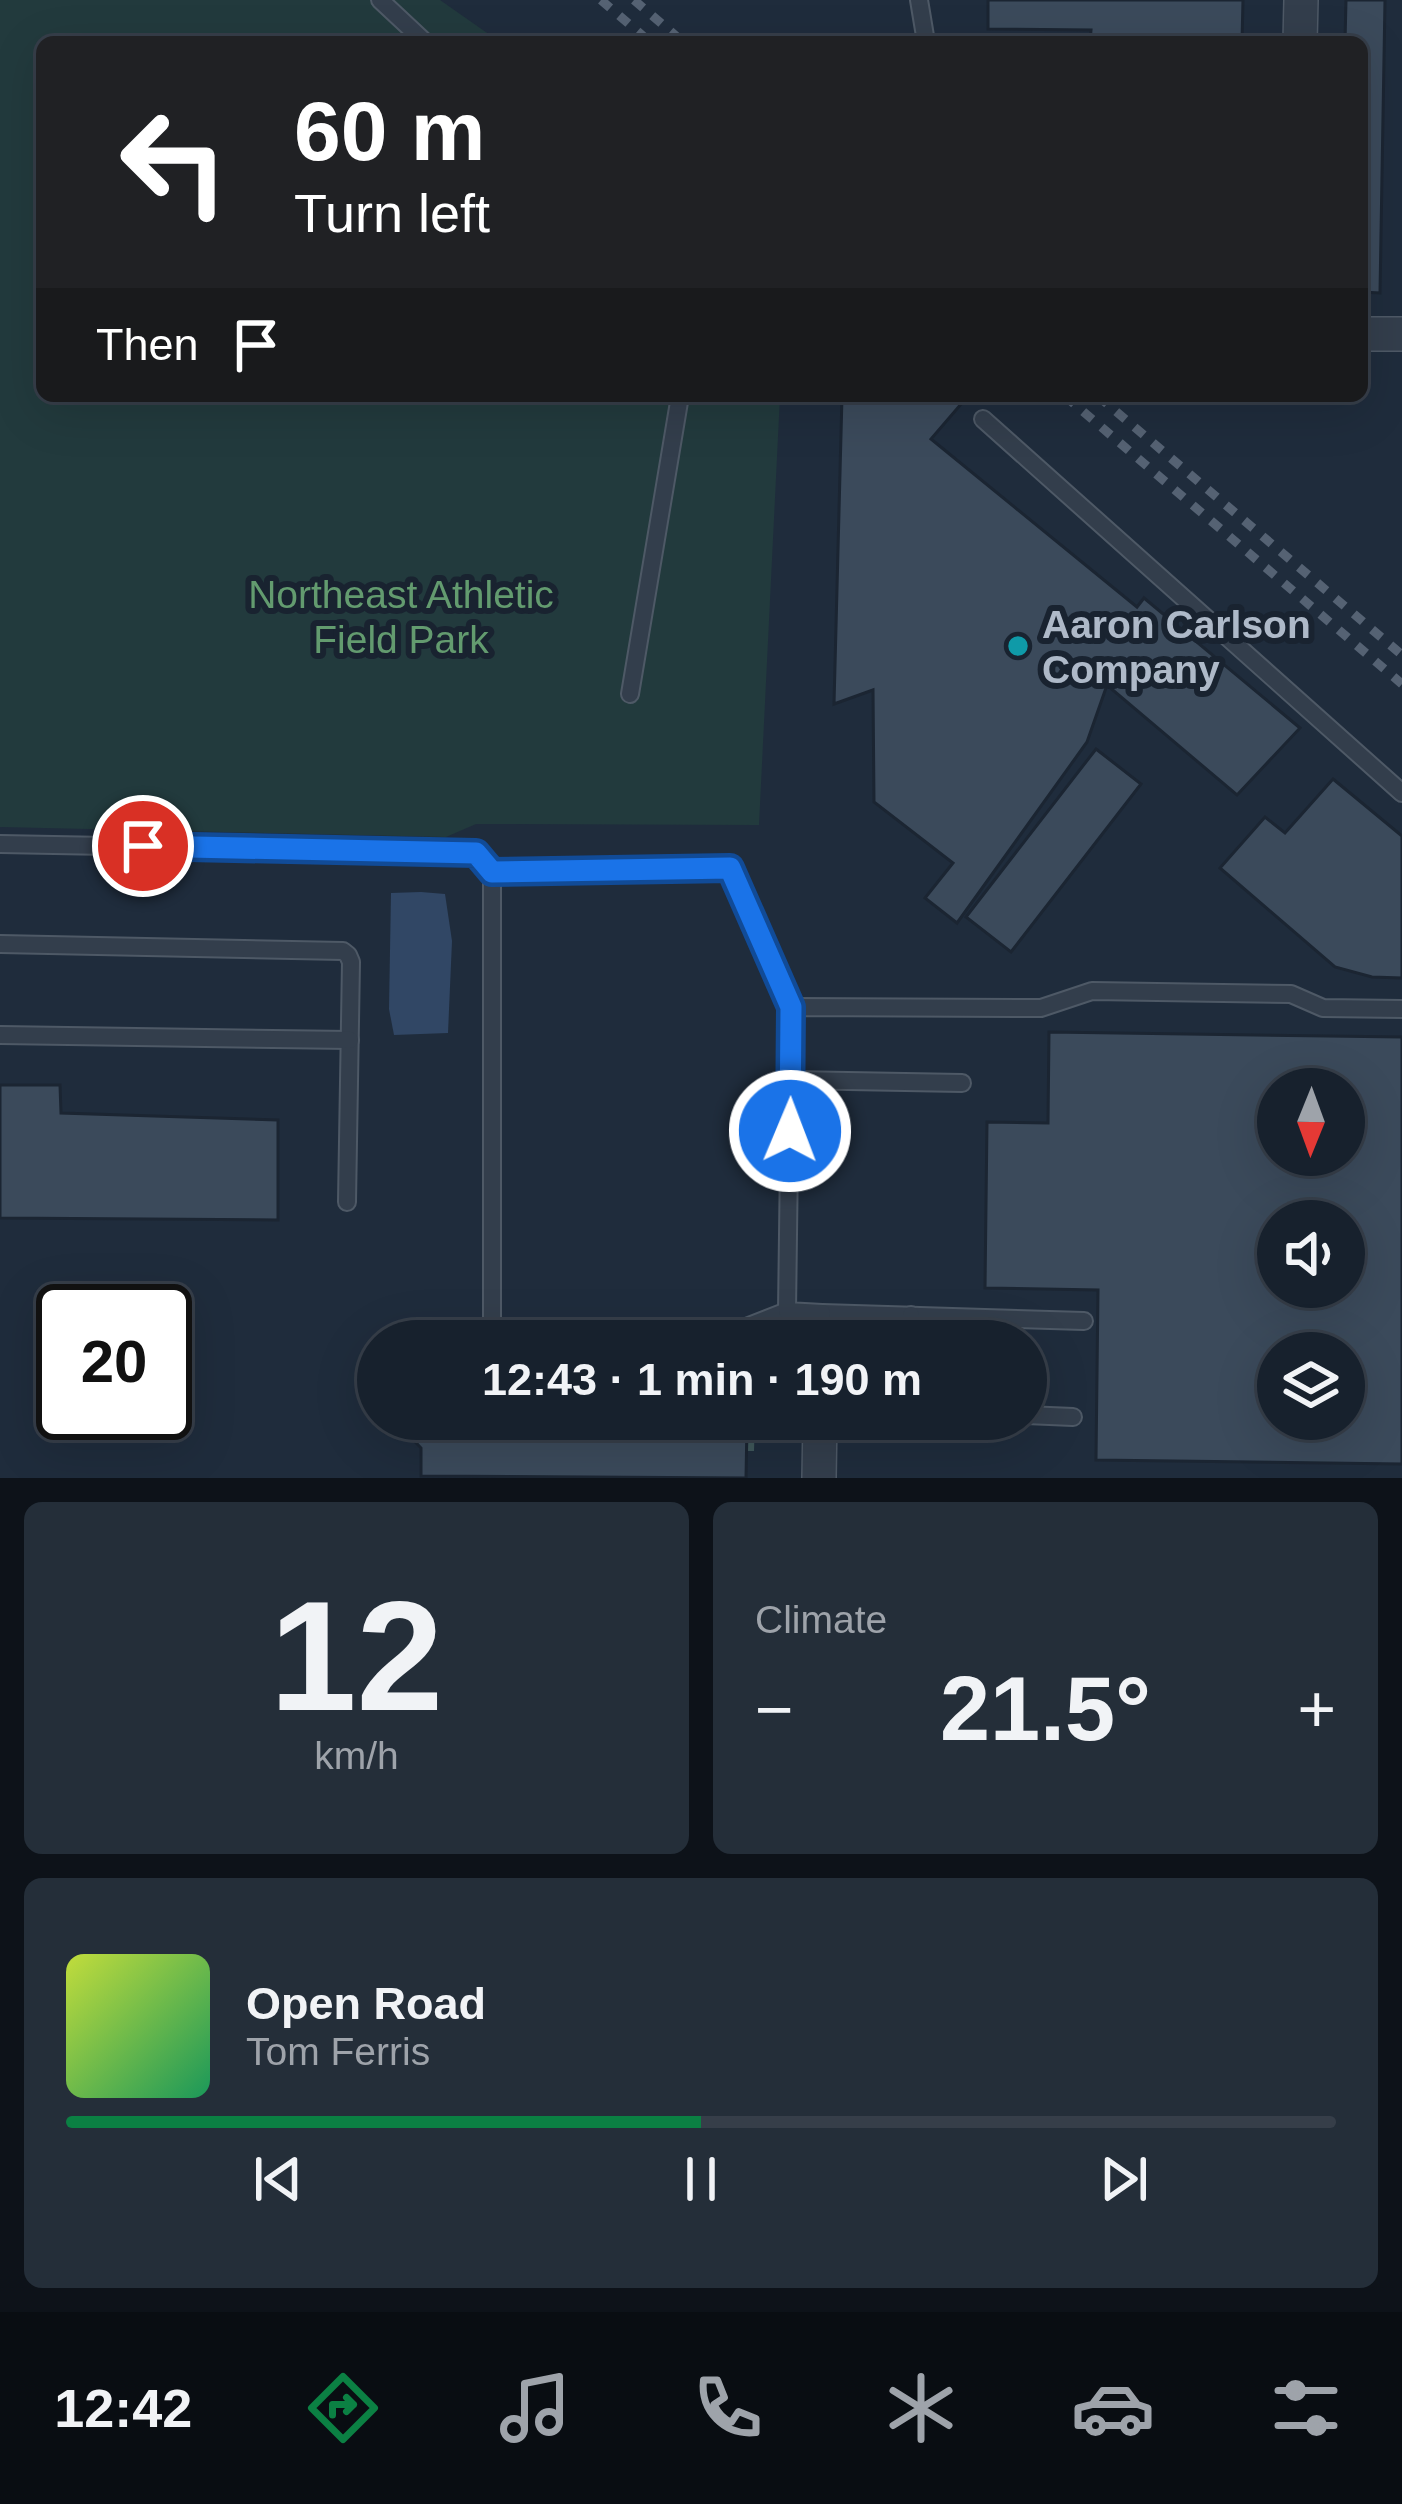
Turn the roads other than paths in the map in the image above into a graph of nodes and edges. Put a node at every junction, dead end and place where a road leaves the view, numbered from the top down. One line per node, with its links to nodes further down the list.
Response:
1 (380, 0): 4 (lane)
2 (919, 0): 5 (lane)
3 (1301, 0): 6 (street)
4 (418, 36)
5 (925, 36)
6 (1300, 36)
7 (1368, 334): 8 (street)
8 (1402, 334)
9 (679, 402): 11 (lane)
10 (983, 419): 12 (lane)
11 (630, 694)
12 (1402, 793)
13 (0, 844): 14 (lane)
14 (492, 872): 16 (lane); 23 (lane)
15 (0, 944): 19 (lane)
16 (791, 1007): 17 (lane); 20 (lane)
17 (1402, 1009)
18 (0, 1035): 19 (lane)
19 (350, 1040): 22 (lane)
20 (790, 1080): 21 (lane); 23 (lane)
21 (962, 1083)
22 (347, 1202)
23 (787, 1311): 24 (lane)
24 (822, 1313): 25 (lane); 26 (lane)
25 (911, 1316): 27 (lane); 28 (lane)
26 (822, 1320)
27 (911, 1320)
28 (1084, 1321)
29 (1047, 1416): 30 (lane)
30 (1073, 1417)
31 (820, 1440): 32 (street)
32 (819, 1478)

